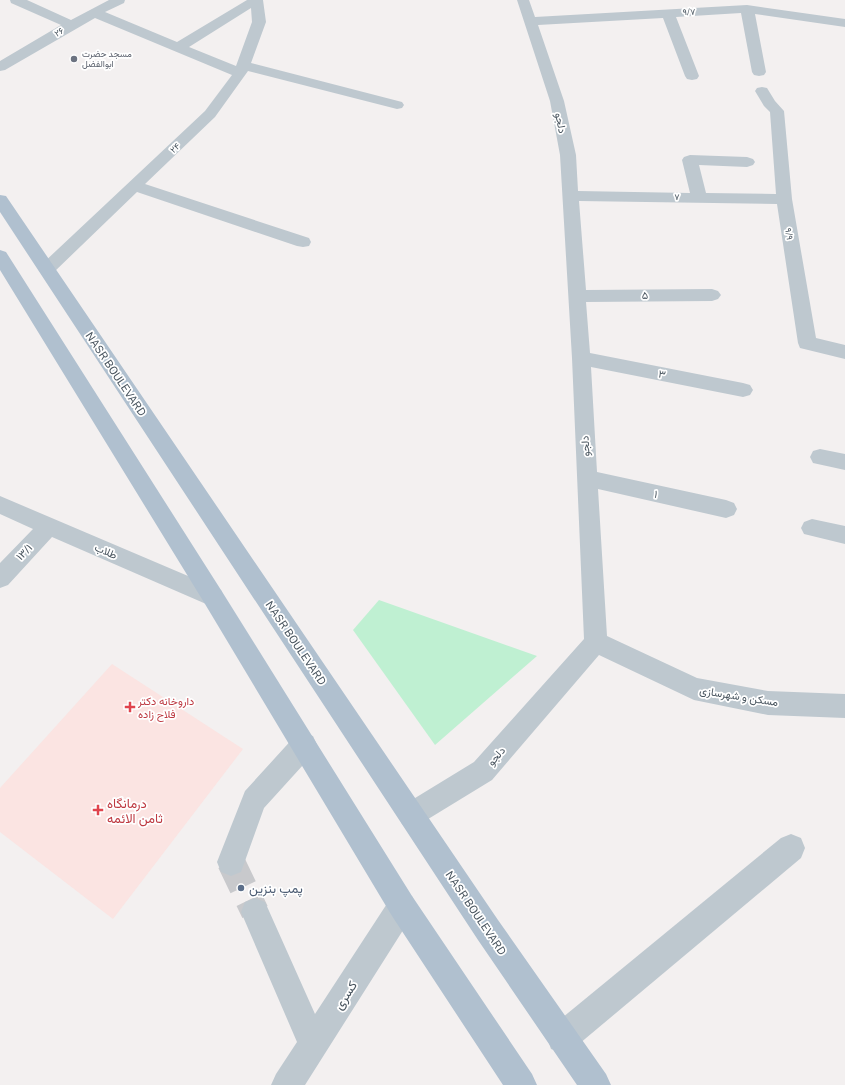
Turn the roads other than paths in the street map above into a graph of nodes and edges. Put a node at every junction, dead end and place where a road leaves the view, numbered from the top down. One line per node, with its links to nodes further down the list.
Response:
1 (16, 0): 12 (street)
2 (119, 0): 7 (street, ۲۶)
3 (257, 0): 13 (street); 15 (street, ۲۴)
4 (523, 0): 10 (street, دلجو)
5 (645, 0): 8 (street)
6 (747, 9): 9 (street, ۹/۷); 11 (street, ۹/۷); 16 (street)
7 (95, 13): 12 (street, ۲۶); 13 (street)
8 (653, 14): 9 (street, ۹/۷); 10 (street, ۹/۷)
9 (668, 14): 17 (street)
10 (531, 21): 22 (street, دلجو)
11 (845, 23)
12 (71, 25): 14 (street, ۲۶)
13 (179, 48): 15 (street)
14 (0, 67)
15 (242, 69): 19 (street); 21 (street, ۲۴)
16 (759, 72)
17 (692, 76)
18 (762, 91): 24 (street, ۹/۹)
19 (397, 106)
20 (747, 162): 23 (street)
21 (134, 186): 26 (street); 28 (street, ۲۴)
22 (571, 196): 23 (street, ۷); 30 (street, دلجو)
23 (699, 198): 24 (street, ۷)
24 (784, 199): 33 (street, ۹/۹)
25 (0, 200): 28 (main road, NASR BOULEVARD)
26 (303, 242)
27 (0, 256): 32 (main road)
28 (46, 269): 31 (main road, NASR BOULEVARD)
29 (712, 294): 30 (street, ۵)
30 (577, 296): 34 (street, دلجو)
31 (68, 301): 32 (main road); 49 (main road, NASR BOULEVARD)
32 (36, 313): 45 (main road)
33 (845, 352)
34 (581, 358): 35 (street, ۳); 38 (street, دلجو)
35 (743, 390)
36 (820, 456): 37 (street)
37 (845, 462)
38 (587, 478): 40 (street, ۱); 46 (street, دلجو)
39 (0, 505): 41 (street, طلاب)
40 (726, 509)
41 (49, 526): 44 (street, ۱۳/۱); 45 (street, طلاب)
42 (812, 528): 43 (street)
43 (845, 535)
44 (0, 578)
45 (213, 597): 48 (main road)
46 (596, 642): 47 (street, مسکن و شهرسازی); 49 (street, دلجو)
47 (845, 706)
48 (304, 745): 51 (street); 52 (main road)
49 (411, 815): 54 (main road, NASR BOULEVARD)
50 (791, 848): 54 (street)
51 (231, 862)
52 (402, 906): 55 (street, کسری); 57 (main road)
53 (255, 912): 55 (street)
54 (562, 1038): 58 (main road, NASR BOULEVARD)
55 (313, 1044): 56 (street, کسری)
56 (287, 1085)
57 (521, 1085)
58 (595, 1085)

